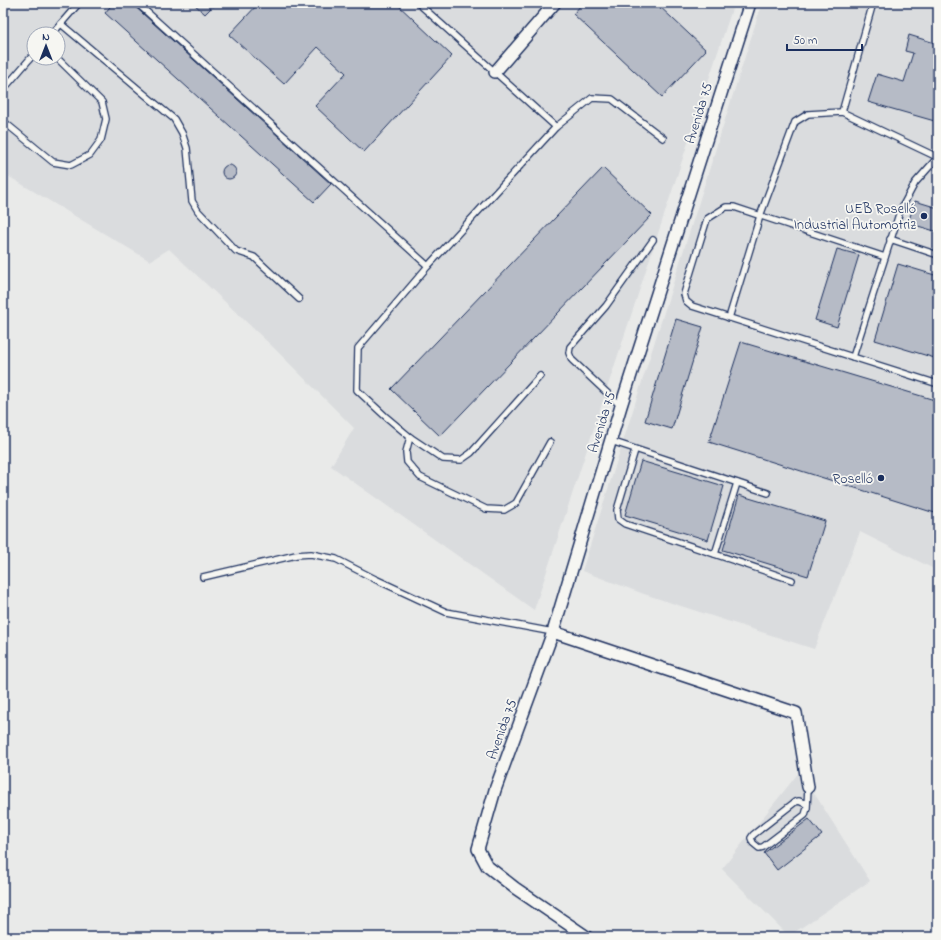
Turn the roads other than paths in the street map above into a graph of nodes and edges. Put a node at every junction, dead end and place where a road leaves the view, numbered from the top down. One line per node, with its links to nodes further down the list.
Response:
1 (79, 3): 7 (lane)
2 (137, 3): 22 (lane)
3 (418, 3): 10 (lane)
4 (555, 3): 10 (street)
5 (750, 3): 28 (street, Avenida 75)
6 (873, 3): 12 (lane)
7 (61, 24): 23 (lane)
8 (26, 63): 11 (lane)
9 (65, 66): 13 (lane)
10 (495, 72): 14 (lane)
11 (3, 90)
12 (842, 112): 16 (lane); 17 (lane)
13 (3, 121)
14 (556, 127): 15 (lane); 22 (lane)
15 (663, 138)
16 (938, 157): 18 (lane)
17 (760, 216): 21 (lane); 24 (lane); 24 (lane)
18 (890, 239): 20 (lane); 21 (lane)
19 (654, 240): 28 (lane)
20 (938, 255)
21 (885, 256): 25 (lane)
22 (428, 266): 29 (lane)
23 (299, 299)
24 (729, 318): 25 (lane)
25 (853, 357): 27 (lane)
26 (540, 376): 29 (lane)
27 (938, 384)
28 (621, 406): 31 (street, Avenida 75)
29 (410, 437): 30 (lane)
30 (550, 442)
31 (610, 442): 32 (lane); 38 (street, Avenida 75)
32 (635, 450): 33 (lane); 35 (lane)
33 (737, 483): 34 (lane); 35 (lane)
34 (768, 493)
35 (715, 554): 37 (lane)
36 (203, 577): 38 (lane)
37 (792, 580)
38 (553, 632): 39 (street); 41 (street, Avenida 75)
39 (808, 787): 40 (lane)
40 (806, 804): 40 (lane)
41 (587, 937)

